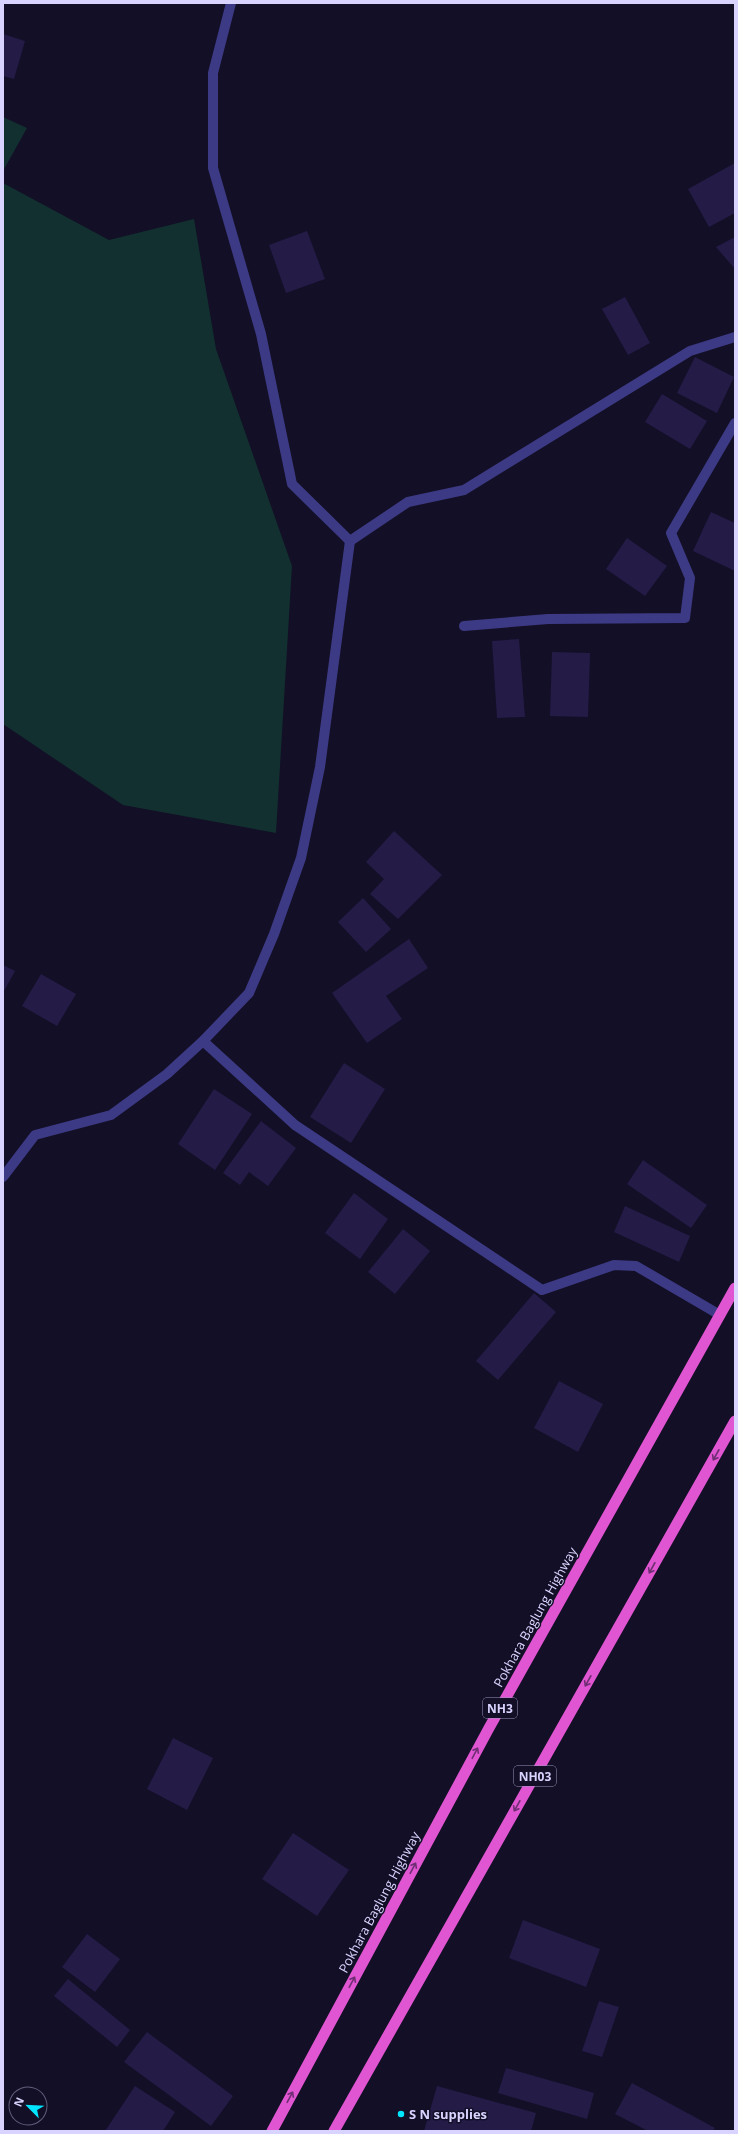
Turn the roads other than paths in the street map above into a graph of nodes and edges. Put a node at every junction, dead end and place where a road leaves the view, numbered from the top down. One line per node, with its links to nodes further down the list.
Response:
1 (231, 3): 4 (street)
2 (735, 337): 4 (street)
3 (735, 423): 5 (street)
4 (350, 541): 6 (street)
5 (464, 626)
6 (203, 1041): 7 (street); 9 (street)
7 (3, 1177)
8 (735, 1288): 9 (highway, Pokhara Baglung Highway / NH3)
9 (720, 1315): 11 (highway, Pokhara Baglung Highway / NH3, one-way to 9)
10 (735, 1421): 12 (highway, NH03, one-way to 12)
11 (272, 2131)
12 (334, 2131)

